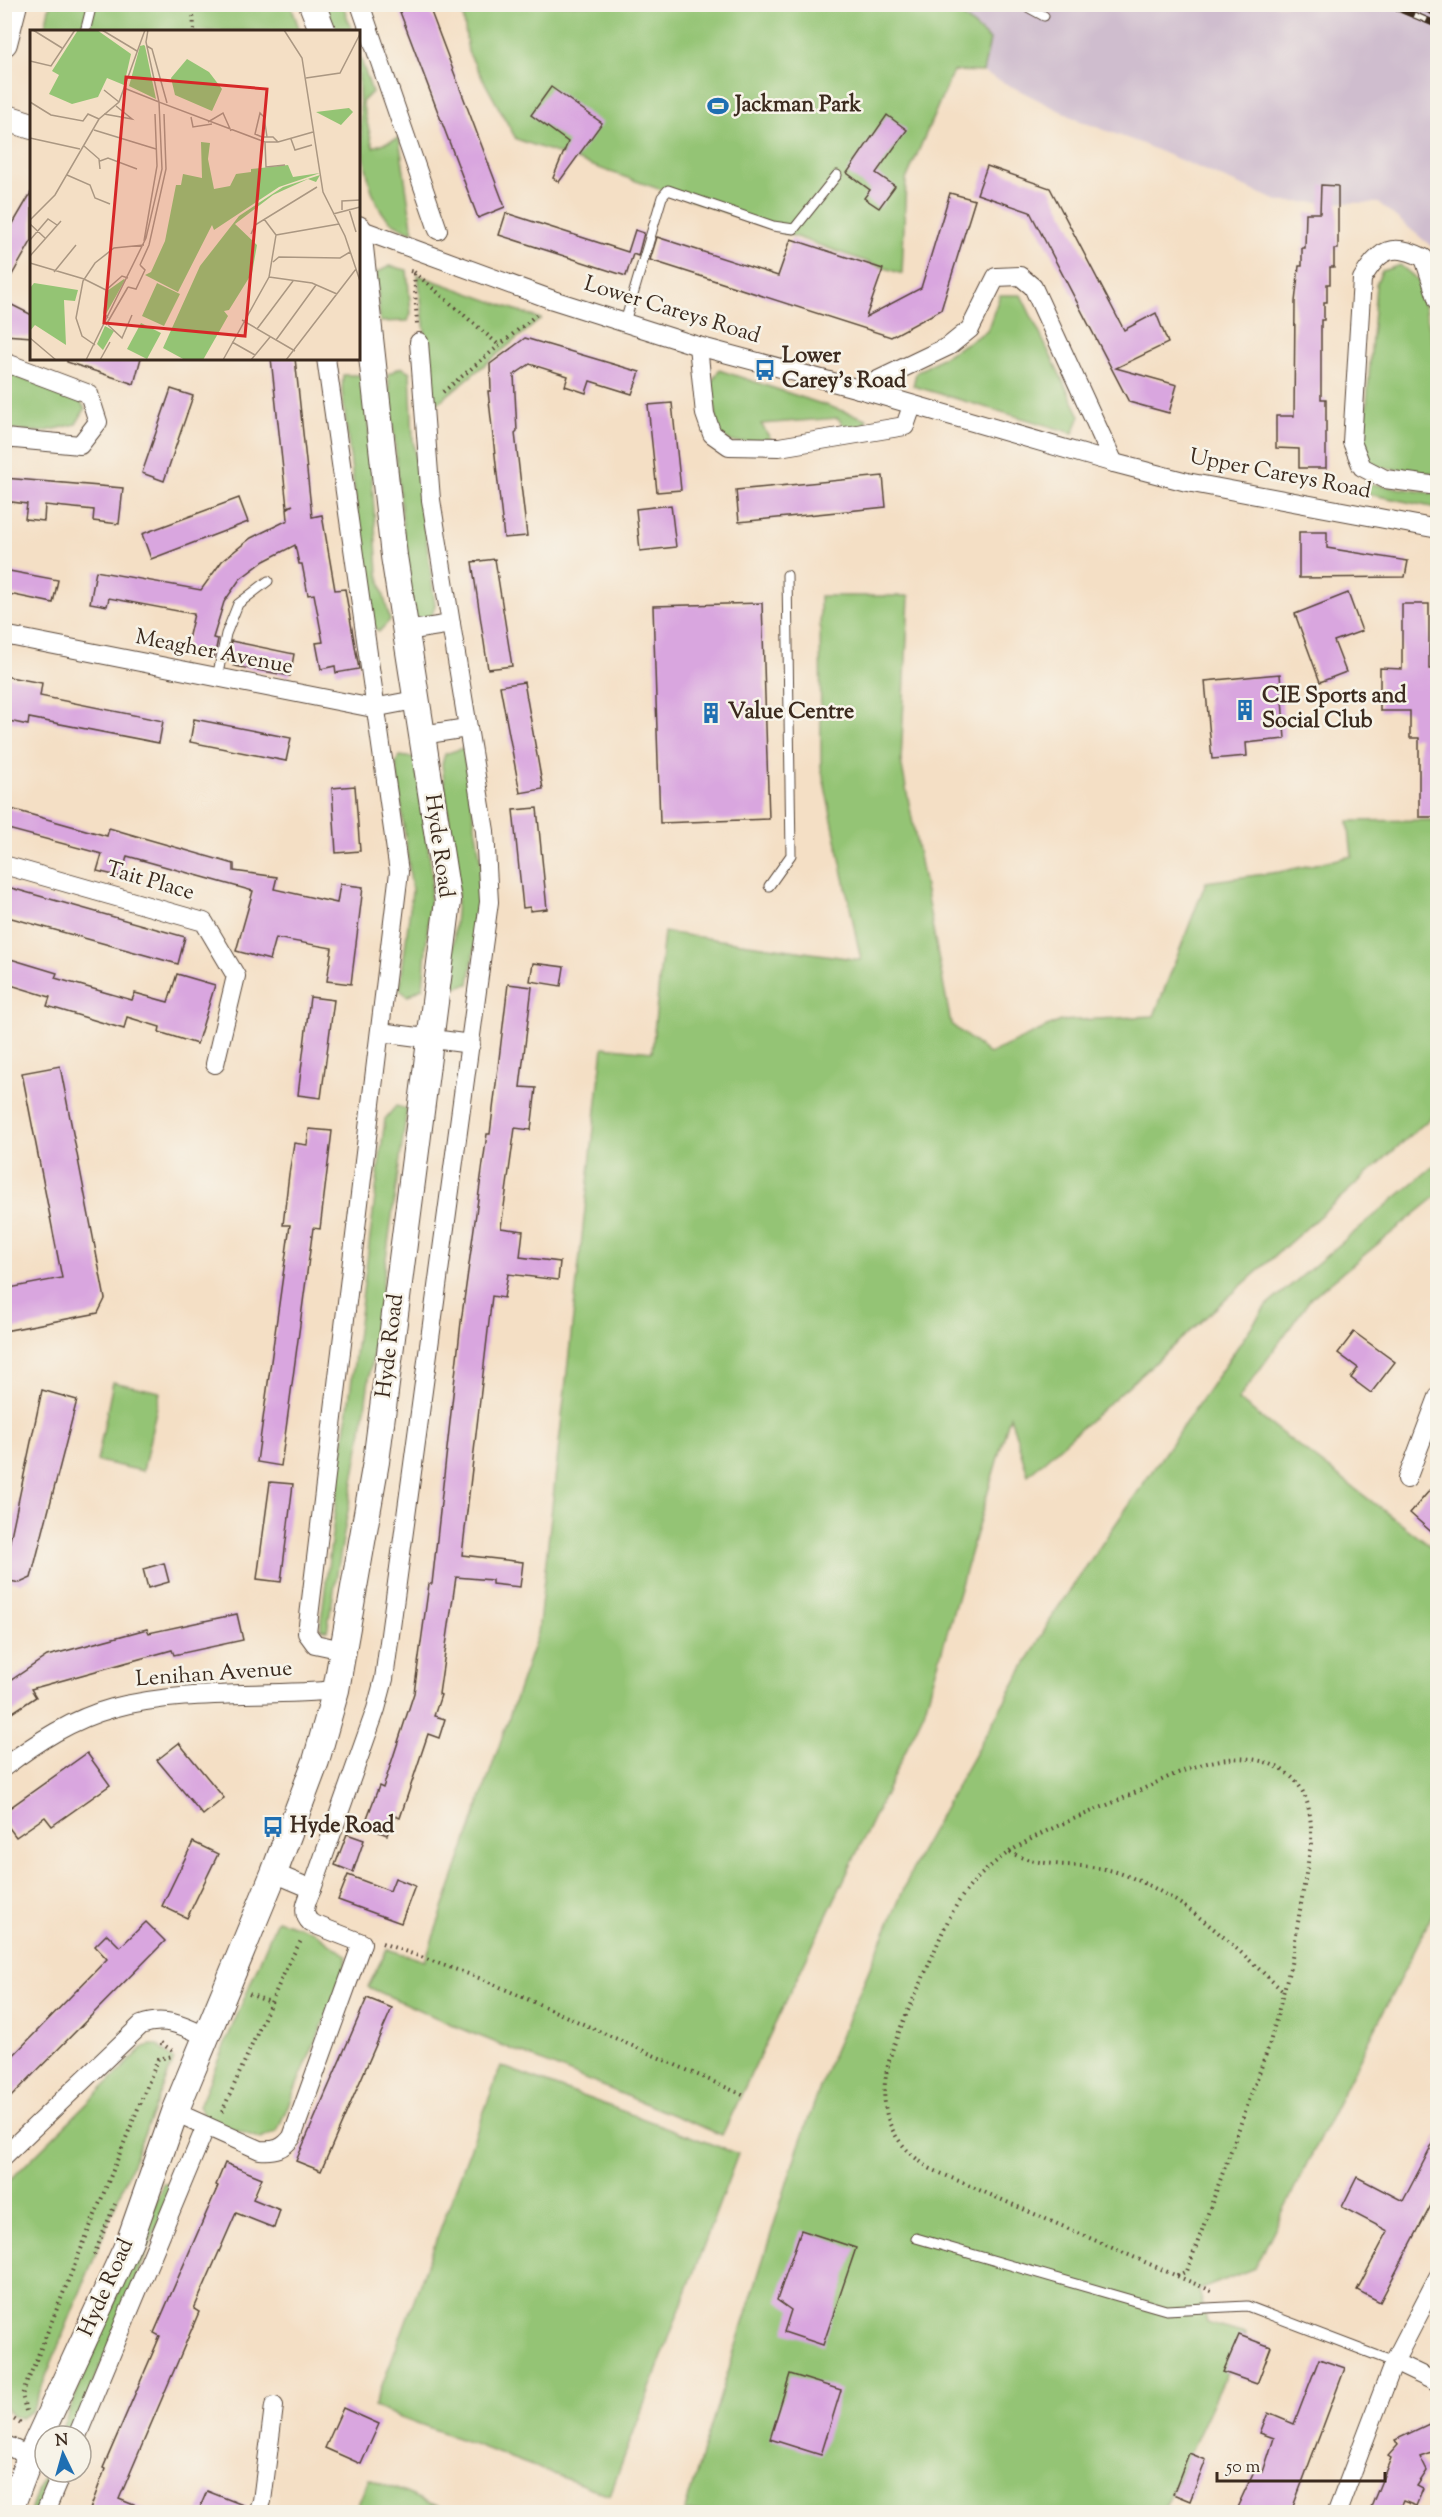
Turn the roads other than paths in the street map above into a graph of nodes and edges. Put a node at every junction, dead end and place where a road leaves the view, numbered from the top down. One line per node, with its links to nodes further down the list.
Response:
1 (14, 4): 9 (street)
2 (92, 4): 7 (lane)
3 (312, 4): 8 (street)
4 (360, 4): 14 (street)
5 (1022, 4): 6 (lane)
6 (1044, 16)
7 (86, 30)
8 (322, 30)
9 (4, 43)
10 (4, 117): 11 (street)
11 (30, 125)
12 (837, 175): 17 (lane)
13 (360, 230): 17 (street, Lower Careys Road)
14 (438, 230)
15 (360, 247): 31 (street, Hyde Road)
16 (1437, 301): 26 (street)
17 (625, 322): 19 (street, Lower Careys Road)
18 (418, 342): 30 (street)
19 (698, 346): 22 (street, Lower Careys Road); 23 (street)
20 (326, 360): 35 (street)
21 (4, 362): 24 (street)
22 (860, 389): 23 (street, Lower Careys Road); 25 (street)
23 (912, 406): 25 (street, Lower Careys Road)
24 (4, 438)
25 (1114, 463): 27 (street, Upper Careys Road)
26 (1437, 486)
27 (1437, 529)
28 (787, 575): 39 (lane)
29 (268, 581): 33 (lane)
30 (451, 624): 31 (street); 36 (street)
31 (406, 631): 34 (street, Hyde Road)
32 (4, 635): 33 (street, Meagher Avenue)
33 (217, 678): 35 (street, Meagher Avenue)
34 (415, 700): 35 (street, Meagher Avenue); 37 (street, Hyde Road)
35 (373, 708): 40 (street)
36 (467, 728): 37 (street); 42 (street)
37 (422, 735): 41 (street, Hyde Road)
38 (4, 865): 43 (street, Tait Place)
39 (769, 886)
40 (380, 1032): 41 (street); 46 (street)
41 (431, 1040): 42 (street); 47 (street, Hyde Road)
42 (471, 1044): 50 (street)
43 (215, 1064)
44 (1437, 1397): 45 (street)
45 (1407, 1479)
46 (329, 1647)
47 (336, 1690): 48 (street, Lenihan Avenue); 49 (street, Hyde Road)
48 (4, 1767)
49 (274, 1873): 50 (street); 51 (street, Hyde Road)
50 (312, 1889): 53 (street)
51 (196, 2032): 52 (street, Hyde Road); 54 (street)
52 (175, 2112): 53 (street); 61 (street, Hyde Road)
53 (210, 2128): 60 (street)
54 (4, 2156)
55 (916, 2238): 57 (lane)
56 (1437, 2277): 57 (street)
57 (1394, 2362): 58 (street); 66 (street)
58 (1437, 2384)
59 (274, 2406): 65 (street)
60 (82, 2424)
61 (16, 2450): 63 (street, Hyde Road)
62 (57, 2484): 64 (street)
63 (9, 2512)
64 (45, 2512)
65 (258, 2512)
66 (1337, 2512)

